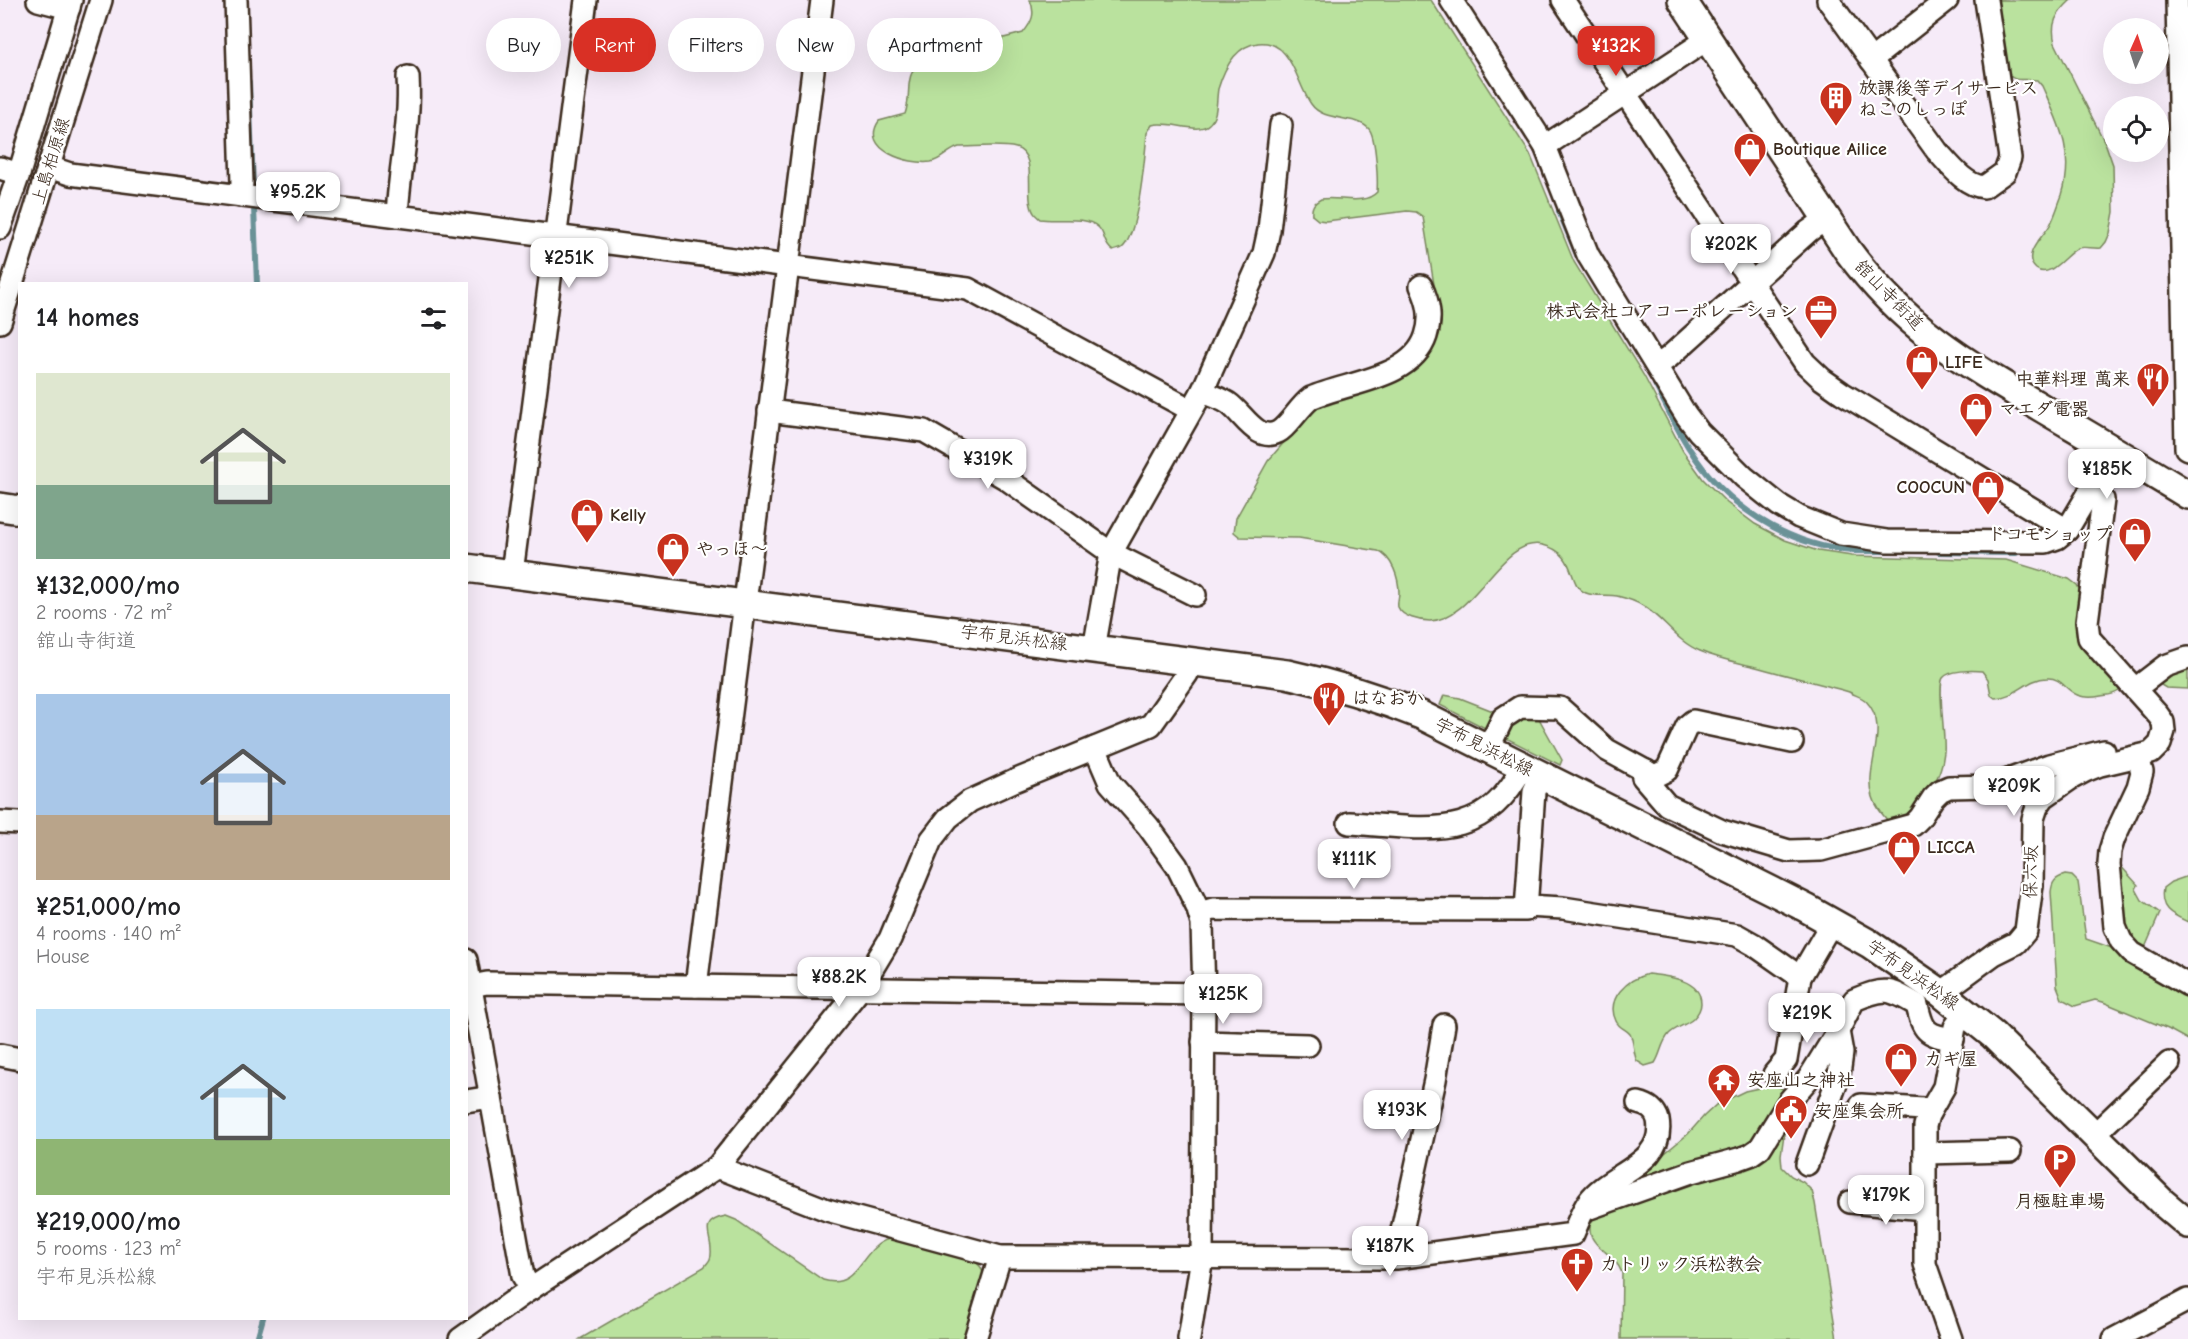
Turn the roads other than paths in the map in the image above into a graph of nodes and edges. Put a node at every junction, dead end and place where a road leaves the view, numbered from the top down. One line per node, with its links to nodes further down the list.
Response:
1 (38, 0): 13 (street)
2 (101, 0): 20 (street, 上島柏原線)
3 (236, 0): 22 (street)
4 (586, 0): 26 (street)
5 (822, 0): 27 (street)
6 (1451, 0): 19 (street)
7 (1563, 0): 17 (street)
8 (1682, 0): 14 (main road, 舘山寺街道)
9 (1828, 0): 15 (street)
10 (1947, 0): 15 (street)
11 (1986, 0): 15 (street)
12 (2177, 0): 30 (street)
13 (70, 4): 21 (street, 上島柏原線)
14 (1708, 39): 17 (street); 24 (main road, 舘山寺街道)
15 (1871, 60)
16 (408, 77): 23 (street)
17 (1625, 94): 19 (street); 28 (street)
18 (1281, 125): 33 (street)
19 (1545, 147): 32 (street)
20 (49, 167): 22 (street); 31 (street, 上島柏原線)
21 (9, 171): 25 (street, 上島柏原線)
22 (241, 196): 23 (street)
23 (397, 216): 26 (street)
24 (1826, 219): 28 (street); 37 (main road, 舘山寺街道)
25 (0, 228)
26 (556, 236): 27 (street); 45 (street)
27 (788, 266): 34 (street); 35 (street)
28 (1751, 284): 32 (street); 42 (street)
29 (1421, 286): 33 (street)
30 (2185, 289): 36 (street)
31 (0, 322)
32 (1657, 365): 42 (street)
33 (1202, 392): 34 (street)
34 (1191, 410): 43 (street)
35 (769, 411): 43 (street); 47 (street)
36 (2188, 449)
37 (2114, 450): 38 (street); 39 (main road, 舘山寺街道)
38 (2089, 492): 42 (street); 51 (street)
39 (2188, 495)
40 (0, 507): 41 (main road)
41 (18, 510)
42 (2067, 530)
43 (1111, 554): 46 (street); 48 (street)
44 (468, 568): 45 (main road, 宇布見浜松線)
45 (512, 573): 47 (main road, 宇布見浜松線)
46 (1195, 595)
47 (744, 604): 48 (main road, 宇布見浜松線); 69 (street)
48 (1094, 649): 50 (main road, 宇布見浜松線)
49 (2188, 658): 51 (street)
50 (1189, 661): 54 (street); 55 (main road, 宇布見浜松線)
51 (2135, 689): 53 (street)
52 (1792, 742): 58 (street)
53 (2160, 744): 56 (street, 保六坂); 58 (street)
54 (1095, 748): 63 (street); 70 (street)
55 (1488, 749): 57 (main road, 宇布見浜松線); 58 (street)
56 (2138, 757): 67 (street); 71 (street, 保六坂)
57 (1532, 771): 61 (street); 62 (street); 64 (main road, 宇布見浜松線)
58 (1646, 771)
59 (0, 822): 60 (street)
60 (18, 823)
61 (1349, 823)
62 (1526, 906): 63 (street); 66 (street)
63 (1199, 913): 72 (street)
64 (1832, 922): 66 (street); 71 (main road, 宇布見浜松線)
65 (468, 970): 68 (street)
66 (1800, 976): 82 (street)
67 (2188, 985)
68 (471, 986): 69 (street); 83 (street)
69 (696, 986): 70 (street)
70 (860, 989): 72 (street); 92 (street)
71 (1941, 993): 73 (main road, 宇布見浜松線)
72 (1204, 994): 77 (street)
73 (1966, 1012): 76 (street); 88 (main road, 宇布見浜松線)
74 (1444, 1025): 99 (street)
75 (1838, 1030): 76 (street); 91 (street); 95 (street)
76 (1953, 1040): 87 (street)
77 (1203, 1042): 78 (street); 98 (street)
78 (1308, 1045)
79 (0, 1055): 80 (street)
80 (18, 1059)
81 (2169, 1063): 88 (street)
82 (1774, 1074)
83 (491, 1097): 84 (street); 100 (street)
84 (468, 1101)
85 (1638, 1103): 95 (street)
86 (1861, 1105): 87 (street)
87 (1929, 1113): 90 (street)
88 (2094, 1135): 96 (main road, 宇布見浜松線)
89 (2010, 1151): 90 (street)
90 (1925, 1153): 94 (street)
91 (1807, 1164)
92 (717, 1167): 97 (street); 100 (street)
93 (1850, 1202): 94 (street)
94 (1924, 1209): 105 (street)
95 (1584, 1210): 99 (street)
96 (2188, 1224)
97 (1000, 1257): 98 (street); 103 (street)
98 (1203, 1257): 99 (street); 104 (street)
99 (1401, 1257)
100 (531, 1289): 102 (street)
101 (2188, 1300): 106 (street)
102 (460, 1339)
103 (975, 1339)
104 (1189, 1339)
105 (1951, 1339)
106 (2115, 1339)

